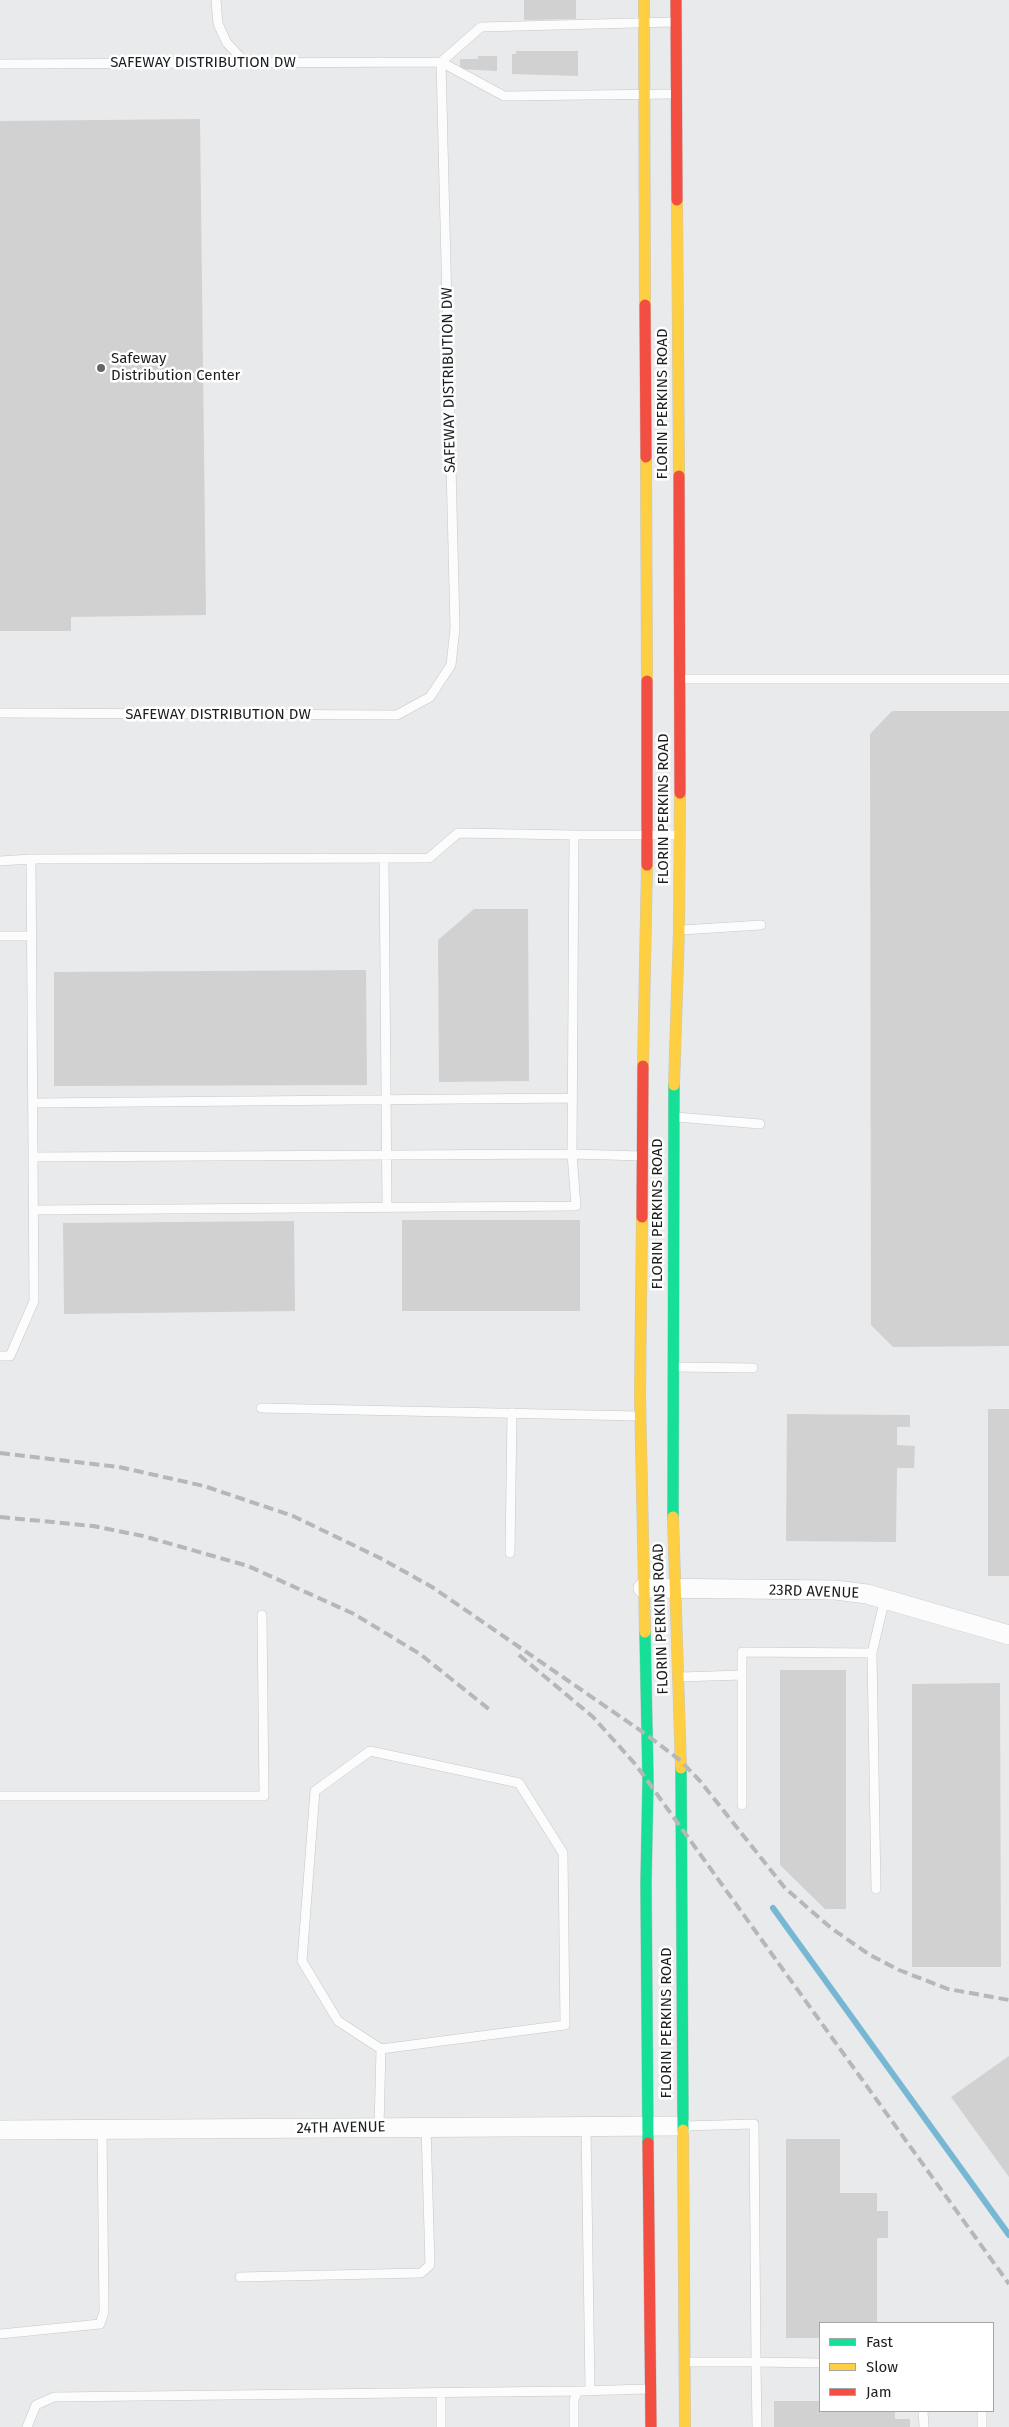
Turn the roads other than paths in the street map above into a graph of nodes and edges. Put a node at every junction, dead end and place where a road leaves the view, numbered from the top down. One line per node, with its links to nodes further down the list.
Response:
1 (216, 0): 7 (lane)
2 (644, 0): 4 (main road, FLORIN PERKINS ROAD)
3 (676, 0): 5 (main road, FLORIN PERKINS ROAD)
4 (644, 22): 5 (lane); 6 (lane); 9 (main road, FLORIN PERKINS ROAD)
5 (676, 22): 10 (main road, FLORIN PERKINS ROAD)
6 (441, 62): 7 (lane, SAFEWAY DISTRIBUTION DW); 9 (lane); 13 (lane, SAFEWAY DISTRIBUTION DW)
7 (246, 63): 8 (lane, SAFEWAY DISTRIBUTION DW)
8 (0, 64)
9 (644, 94): 10 (lane); 14 (main road, FLORIN PERKINS ROAD)
10 (677, 94): 11 (main road, FLORIN PERKINS ROAD)
11 (680, 679): 12 (lane); 16 (main road, FLORIN PERKINS ROAD)
12 (1009, 679)
13 (0, 713)
14 (648, 834): 15 (lane); 16 (lane); 31 (main road, FLORIN PERKINS ROAD)
15 (574, 835): 17 (lane); 24 (lane)
16 (678, 835): 21 (main road, FLORIN PERKINS ROAD)
17 (384, 858): 18 (lane); 25 (lane)
18 (32, 859): 19 (lane); 23 (lane)
19 (0, 861)
20 (761, 926): 21 (lane)
21 (679, 930): 27 (main road, FLORIN PERKINS ROAD)
22 (0, 936): 23 (lane)
23 (32, 936): 26 (lane)
24 (572, 1098): 25 (lane); 29 (lane)
25 (386, 1100): 26 (lane); 30 (lane)
26 (33, 1104): 32 (lane)
27 (673, 1117): 28 (lane); 36 (main road, FLORIN PERKINS ROAD)
28 (760, 1124)
29 (572, 1154): 30 (lane); 31 (lane); 33 (lane)
30 (387, 1155): 32 (lane); 33 (lane)
31 (641, 1156): 40 (main road, FLORIN PERKINS ROAD)
32 (33, 1157): 34 (lane)
33 (387, 1207): 34 (lane)
34 (34, 1210): 35 (lane)
35 (0, 1356)
36 (672, 1367): 37 (lane); 43 (main road, FLORIN PERKINS ROAD)
37 (753, 1368)
38 (261, 1408): 39 (lane)
39 (512, 1413): 40 (lane); 41 (lane)
40 (641, 1416): 42 (main road, FLORIN PERKINS ROAD)
41 (510, 1553)
42 (644, 1588): 43 (street, 23RD AVENUE); 58 (main road, FLORIN PERKINS ROAD)
43 (674, 1588): 44 (street, 23RD AVENUE); 49 (main road, FLORIN PERKINS ROAD)
44 (885, 1598): 46 (street, 23RD AVENUE); 47 (lane)
45 (262, 1615): 50 (lane)
46 (1009, 1635)
47 (872, 1653): 48 (lane); 52 (lane)
48 (742, 1676): 49 (lane); 51 (lane)
49 (678, 1677): 54 (main road, FLORIN PERKINS ROAD)
50 (0, 1796)
51 (742, 1805)
52 (876, 1889)
53 (381, 2049): 53 (lane); 55 (lane)
54 (682, 2126): 58 (street, 24TH AVENUE); 63 (main road, FLORIN PERKINS ROAD); 64 (lane)
55 (379, 2127): 56 (street, 24TH AVENUE); 60 (street, 24TH AVENUE)
56 (426, 2127): 57 (street, 24TH AVENUE); 61 (lane)
57 (586, 2127): 58 (street, 24TH AVENUE); 66 (lane)
58 (650, 2127): 67 (main road, FLORIN PERKINS ROAD)
59 (0, 2130): 60 (street, 24TH AVENUE)
60 (102, 2130): 62 (lane)
61 (240, 2276)
62 (0, 2334)
63 (684, 2362): 64 (lane); 76 (main road, FLORIN PERKINS ROAD)
64 (756, 2362): 65 (lane); 77 (lane)
65 (819, 2363)
66 (590, 2389): 67 (lane); 68 (lane)
67 (651, 2389): 75 (main road, FLORIN PERKINS ROAD)
68 (578, 2391): 69 (lane); 74 (lane)
69 (441, 2393): 72 (lane); 73 (lane)
70 (923, 2412): 78 (lane)
71 (982, 2412): 79 (lane)
72 (27, 2427)
73 (441, 2427)
74 (574, 2427)
75 (651, 2427)
76 (685, 2427)
77 (757, 2427)
78 (924, 2427)
79 (982, 2427)

